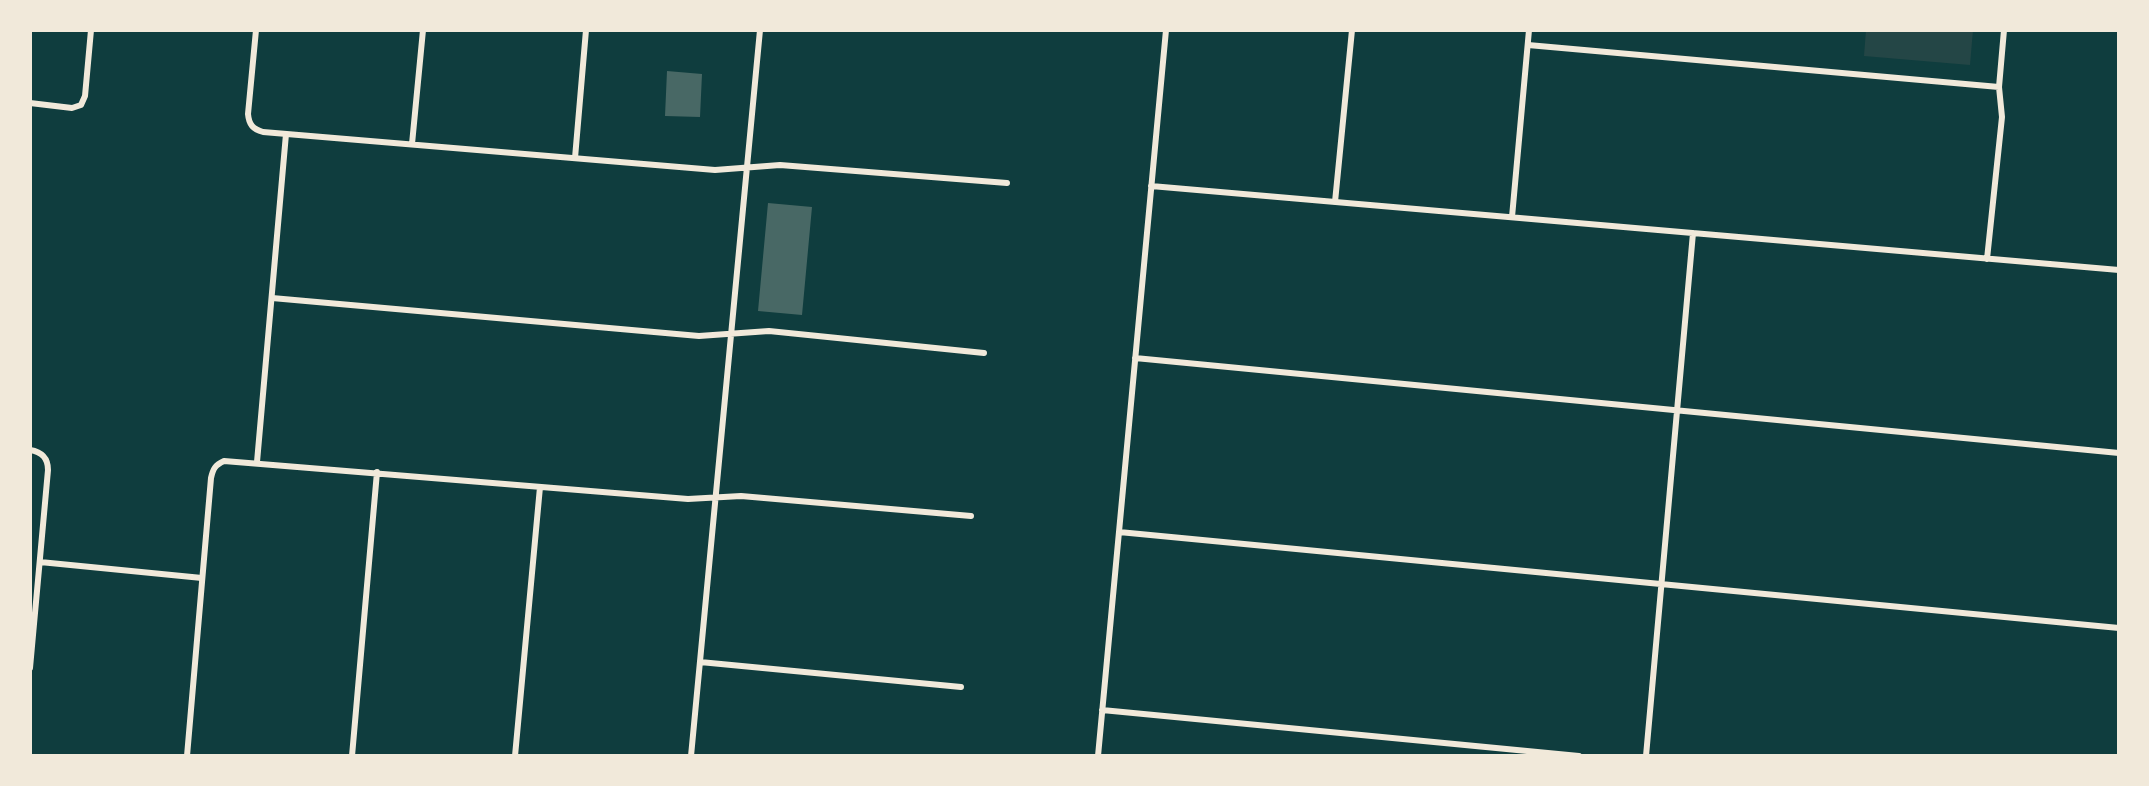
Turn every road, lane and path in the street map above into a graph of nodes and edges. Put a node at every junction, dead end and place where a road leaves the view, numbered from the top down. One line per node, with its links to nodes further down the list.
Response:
1 (92, 30): 12 (street)
2 (256, 30): 13 (street)
3 (423, 30): 14 (street)
4 (586, 30): 15 (street)
5 (760, 30): 16 (street)
6 (1166, 30): 18 (street)
7 (1352, 30): 19 (street)
8 (1529, 30): 10 (street)
9 (2004, 30): 11 (street)
10 (1528, 45): 11 (street); 20 (street)
11 (1999, 87): 22 (street)
12 (30, 103)
13 (286, 134): 14 (street); 24 (street)
14 (412, 144): 15 (street)
15 (575, 158): 16 (street)
16 (747, 168): 17 (street); 25 (street)
17 (1007, 183)
18 (1151, 186): 19 (street); 27 (street)
19 (1335, 202): 20 (street)
20 (1512, 217): 21 (street)
21 (1693, 233): 22 (street); 28 (street)
22 (1987, 259): 23 (street)
23 (2119, 270)
24 (272, 298): 25 (street); 31 (street)
25 (731, 334): 26 (street); 34 (street)
26 (984, 352)
27 (1135, 358): 28 (street); 36 (street)
28 (1677, 410): 30 (street); 39 (street)
29 (30, 450): 37 (street)
30 (2119, 453)
31 (257, 462): 32 (street); 38 (street)
32 (377, 472): 33 (street); 47 (street)
33 (540, 487): 34 (street); 48 (street)
34 (715, 498): 35 (street); 42 (street)
35 (971, 516)
36 (1119, 532): 39 (street); 45 (street)
37 (40, 562): 38 (street); 40 (street)
38 (202, 578): 46 (street)
39 (1662, 584): 41 (street); 52 (street)
40 (32, 615): 43 (street)
41 (2119, 628)
42 (700, 662): 44 (street); 49 (street)
43 (30, 668)
44 (961, 687)
45 (1102, 710): 50 (street); 51 (street)
46 (187, 756)
47 (352, 756)
48 (515, 756)
49 (691, 756)
50 (1098, 756)
51 (1579, 756)
52 (1646, 756)

